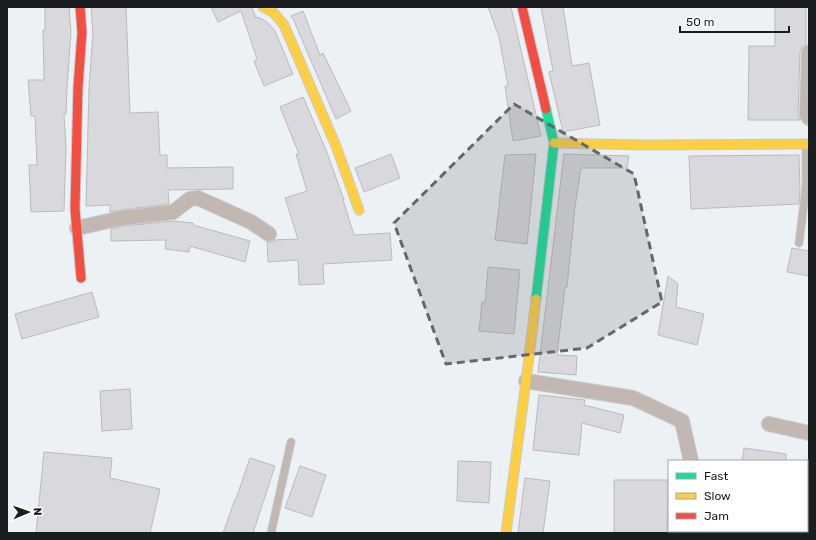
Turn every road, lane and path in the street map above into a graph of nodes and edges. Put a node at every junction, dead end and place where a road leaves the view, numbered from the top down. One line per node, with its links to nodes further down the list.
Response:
1 (80, 7): 9 (street)
2 (263, 7): 8 (street)
3 (522, 7): 6 (street)
4 (809, 52): 5 (street)
5 (809, 118)
6 (554, 143): 7 (street); 13 (street)
7 (807, 144): 11 (lane)
8 (359, 210)
9 (76, 228): 10 (street); 12 (street)
10 (269, 234)
11 (799, 243)
12 (81, 278)
13 (526, 381): 17 (street); 19 (street)
14 (769, 424): 15 (street)
15 (809, 432)
16 (291, 442): 18 (lane)
17 (691, 460)
18 (271, 533)
19 (506, 533)

